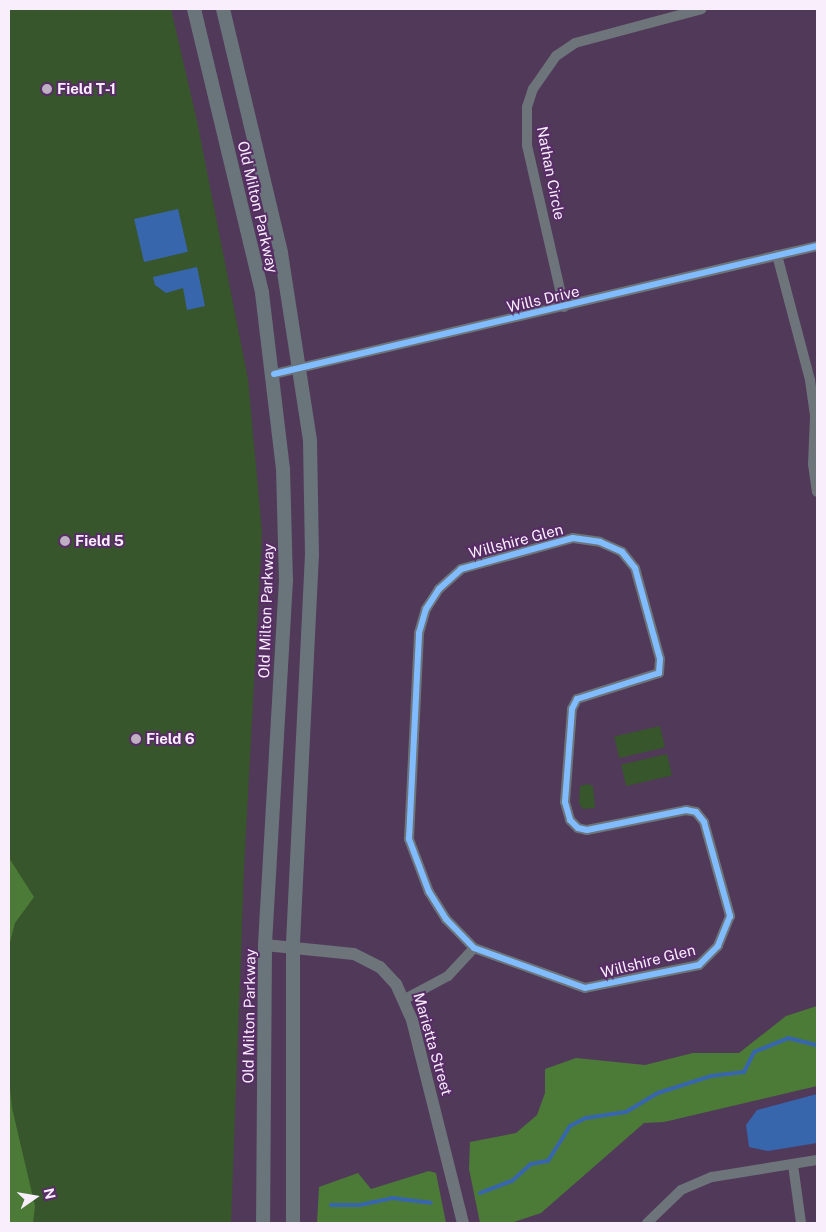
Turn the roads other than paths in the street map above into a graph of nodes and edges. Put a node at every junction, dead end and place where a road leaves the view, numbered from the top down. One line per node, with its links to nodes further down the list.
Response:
1 (194, 9): 8 (main road, Old Milton Parkway)
2 (223, 9): 7 (main road, Old Milton Parkway)
3 (702, 9): 6 (street, Nathan Circle)
4 (817, 246): 5 (street, Wills Drive)
5 (777, 255): 6 (street, Wills Drive); 9 (street)
6 (564, 307): 7 (street, Wills Drive)
7 (301, 368): 8 (street, Wills Drive); 11 (main road, Old Milton Parkway)
8 (274, 374): 10 (main road, Old Milton Parkway)
9 (817, 492)
10 (265, 945): 11 (street, Marietta Street); 16 (main road, Old Milton Parkway)
11 (293, 946): 13 (street, Marietta Street); 17 (main road, Old Milton Parkway)
12 (474, 948): 12 (street, Willshire Glen); 13 (street)
13 (405, 999): 18 (street, Marietta Street)
14 (817, 1160): 15 (street)
15 (793, 1166): 19 (street); 20 (street)
16 (263, 1223)
17 (293, 1223)
18 (463, 1223)
19 (648, 1223)
20 (801, 1223)

